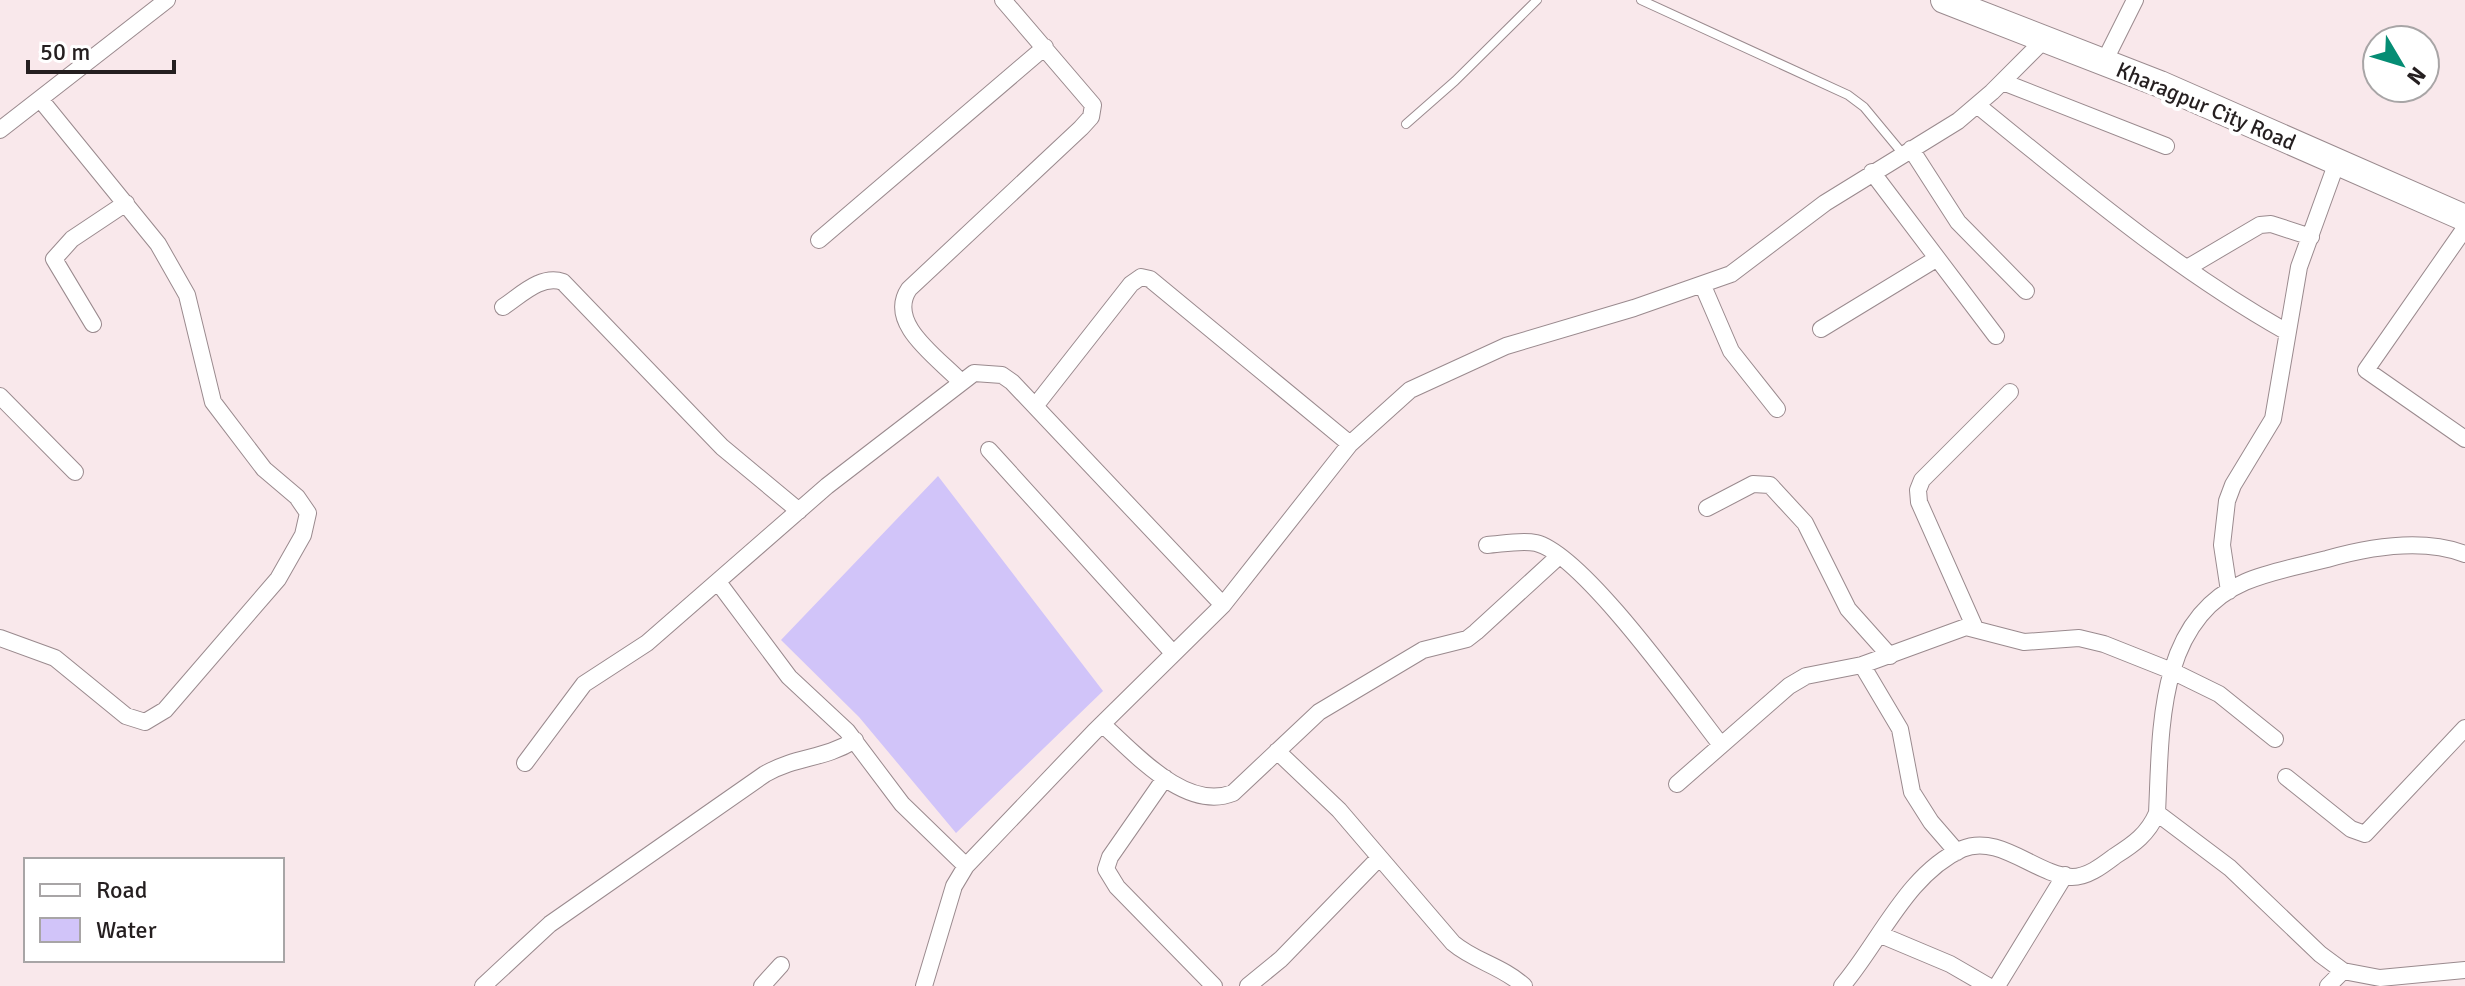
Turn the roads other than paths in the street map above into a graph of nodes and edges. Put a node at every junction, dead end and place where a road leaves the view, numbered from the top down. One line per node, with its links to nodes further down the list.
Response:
1 (167, 0): 11 (street)
2 (1003, 0): 8 (street)
3 (1537, 0): 13 (lane)
4 (1641, 0): 16 (lane)
5 (1944, 0): 7 (main road, Kharagpur City Road)
6 (2135, 0): 9 (street)
7 (2045, 39): 9 (main road, Kharagpur City Road); 10 (street)
8 (1045, 47): 23 (street); 33 (street)
9 (2104, 62): 17 (main road, Kharagpur City Road)
10 (2003, 82): 12 (street); 15 (street)
11 (40, 99): 14 (street); 19 (street)
12 (1977, 105): 16 (street); 25 (street)
13 (1406, 124)
14 (0, 130)
15 (2166, 146)
16 (1907, 152): 18 (street); 27 (street)
17 (2337, 162): 20 (main road, Kharagpur City Road); 22 (street)
18 (1872, 172): 24 (street); 26 (street)
19 (126, 203): 29 (street); 51 (street)
20 (2465, 218)
21 (2465, 228): 38 (street)
22 (2311, 237): 25 (street); 31 (street)
23 (819, 240)
24 (1936, 259): 30 (street); 32 (street)
25 (2187, 268): 31 (street)
26 (1703, 286): 37 (street); 39 (street)
27 (2026, 291)
28 (503, 307): 43 (street)
29 (93, 324)
30 (1821, 329)
31 (2287, 332): 48 (street)
32 (1996, 336)
33 (960, 381): 36 (street); 43 (street)
34 (2010, 392): 50 (street)
35 (0, 396): 41 (street)
36 (1036, 405): 39 (street); 49 (street)
37 (1777, 409)
38 (2465, 439)
39 (1350, 444): 49 (street)
40 (989, 450): 52 (street)
41 (75, 472)
42 (1707, 508): 53 (street)
43 (799, 511): 47 (street)
44 (1487, 545): 46 (street)
45 (2465, 554): 48 (street)
46 (1559, 556): 60 (street); 61 (street)
47 (718, 582): 59 (street); 62 (street)
48 (2229, 591): 55 (street)
49 (1223, 605): 52 (street)
50 (1975, 628): 53 (street); 55 (street)
51 (0, 638)
52 (1173, 653): 56 (street)
53 (1890, 656): 54 (street)
54 (1862, 665): 60 (street); 67 (street)
55 (2172, 671): 58 (street); 66 (street)
56 (1102, 724): 64 (street); 69 (street)
57 (2465, 728): 63 (street)
58 (2275, 739)
59 (855, 740): 69 (street); 75 (street)
60 (1721, 745): 65 (street)
61 (1277, 751): 64 (street); 68 (street)
62 (525, 763)
63 (2286, 777)
64 (1165, 778): 78 (street)
65 (1677, 784)
66 (2157, 813): 70 (street); 73 (street)
67 (1957, 852): 70 (street); 71 (street)
68 (1379, 858): 79 (street); 80 (street)
69 (966, 866): 77 (street)
70 (2065, 875): 83 (street)
71 (1881, 935): 81 (street); 82 (street)
72 (781, 965): 76 (street)
73 (2343, 971): 74 (street); 84 (street)
74 (2453, 976)
75 (483, 986)
76 (762, 986)
77 (924, 986)
78 (1214, 986)
79 (1248, 986)
80 (1524, 986)
81 (1842, 986)
82 (1988, 986)
83 (1997, 986)
84 (2328, 986)

